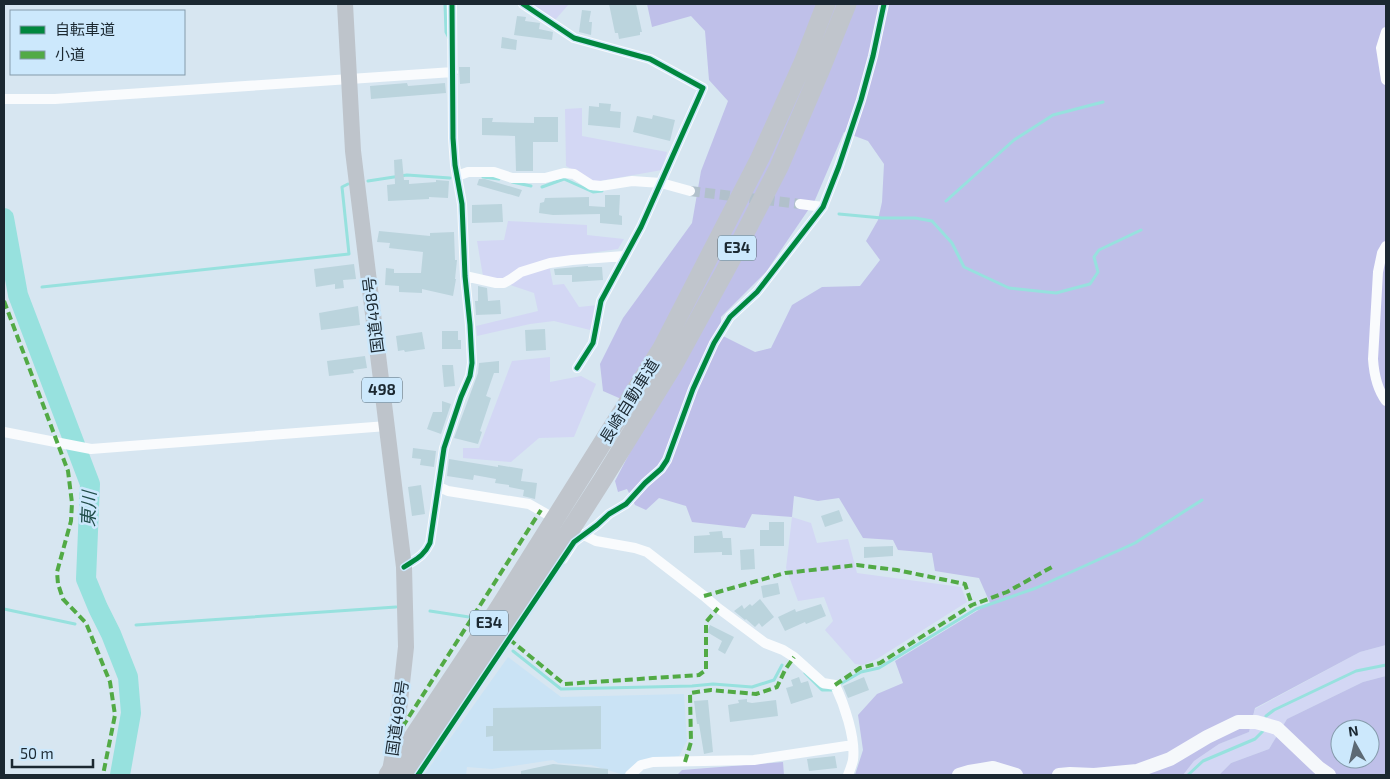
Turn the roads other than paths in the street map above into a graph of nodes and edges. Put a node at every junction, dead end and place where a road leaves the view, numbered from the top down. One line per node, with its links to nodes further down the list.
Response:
1 (345, 4): 9 (highway, 国道498号 / 498)
2 (452, 4): 8 (street)
3 (523, 4): 13 (street)
4 (826, 4): 28 (highway, 長崎自動車道 / E34)
5 (847, 4): 29 (highway, 長崎自動車道 / E34)
6 (884, 4): 16 (street)
7 (1386, 32): 10 (street)
8 (453, 72): 9 (street); 12 (street)
9 (349, 79): 11 (street); 22 (highway, 国道498号 / 498)
10 (1386, 80)
11 (4, 99)
12 (457, 176): 13 (street); 19 (street)
13 (661, 183): 14 (street); 18 (street)
14 (690, 191)
15 (800, 204): 16 (street)
16 (823, 207): 25 (street)
17 (1386, 246): 21 (street)
18 (624, 256): 19 (street); 20 (street)
19 (465, 276): 24 (street)
20 (577, 368)
21 (1386, 401)
22 (387, 426): 23 (street); 26 (highway, 国道498号 / 498)
23 (4, 432)
24 (439, 487): 25 (street); 26 (street)
25 (584, 534): 27 (street); 30 (street)
26 (404, 567): 28 (highway, 国道498号 / 498)
27 (853, 744): 31 (street); 32 (street)
28 (388, 775)
29 (409, 775)
30 (418, 775)
31 (630, 775)
32 (848, 775)
33 (959, 775): 34 (main road)
34 (1016, 775)
35 (1059, 775): 36 (main road)
36 (1329, 775)

